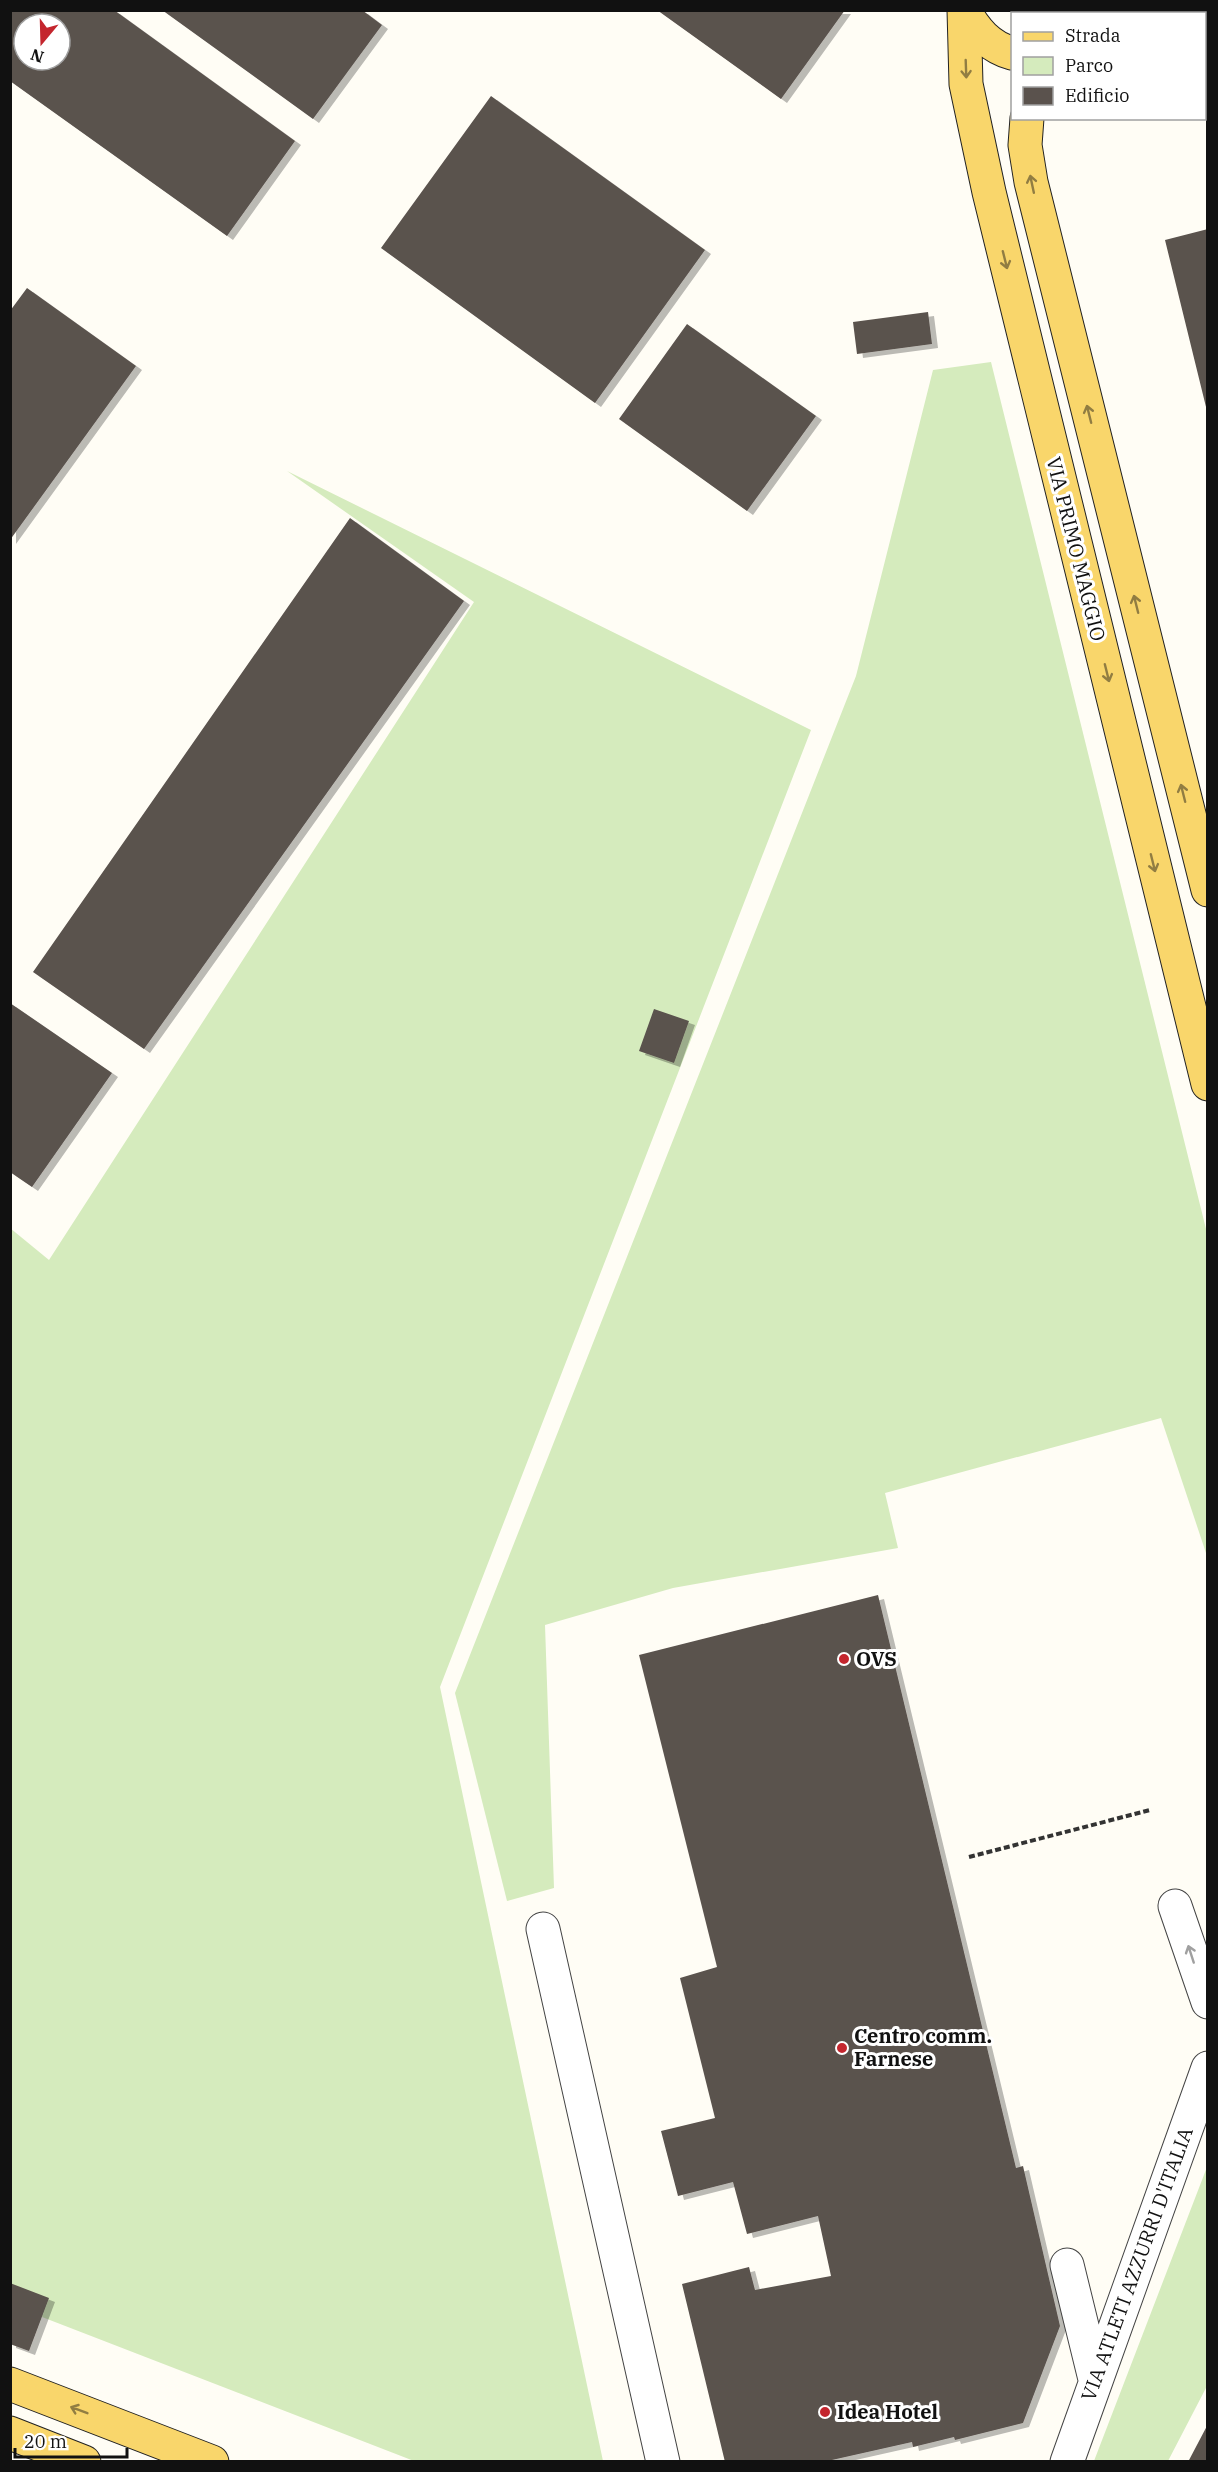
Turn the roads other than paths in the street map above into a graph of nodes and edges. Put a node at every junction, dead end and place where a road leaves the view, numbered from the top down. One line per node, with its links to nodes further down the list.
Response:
1 (964, 10): 2 (main road); 5 (main road, VIA PRIMO MAGGIO, one-way to 5)
2 (1011, 53)
3 (1027, 120): 4 (main road, one-way to 3)
4 (1208, 890)
5 (1208, 1084)
6 (1175, 1905): 8 (street, one-way to 6)
7 (543, 1929): 16 (street)
8 (1208, 2002)
9 (1208, 2068): 11 (street, VIA ATLETI AZZURRI D'ITALIA)
10 (1067, 2265): 11 (street)
11 (1095, 2379): 17 (street, VIA ATLETI AZZURRI D'ITALIA)
12 (10, 2384): 15 (main road, one-way to 12)
13 (28, 2446): 14 (main road)
14 (84, 2462)
15 (212, 2462)
16 (663, 2462)
17 (1067, 2462)

